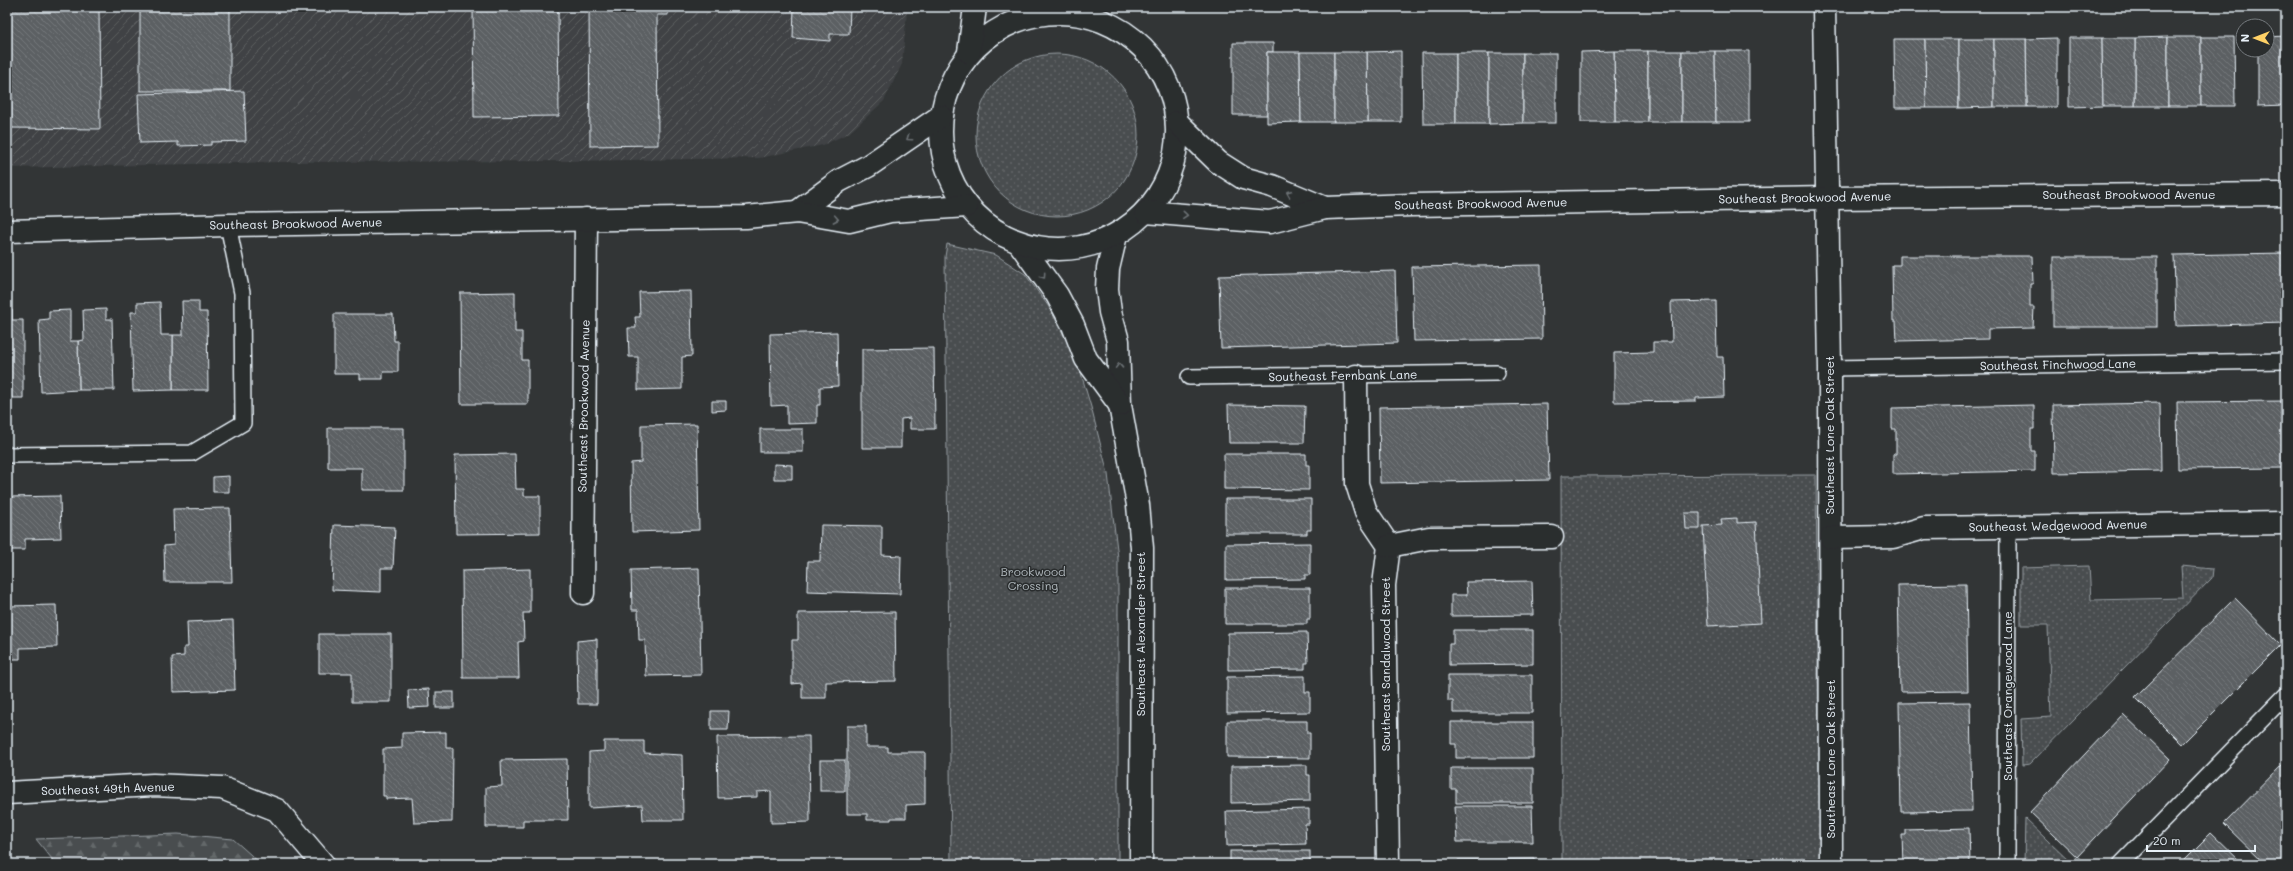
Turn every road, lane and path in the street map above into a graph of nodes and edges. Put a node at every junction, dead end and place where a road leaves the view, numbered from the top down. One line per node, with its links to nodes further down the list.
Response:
1 (975, 7): 4 (street)
2 (1824, 7): 8 (street, Southeast Lone Oak Street)
3 (1071, 10): 4 (street); 6 (street)
4 (969, 52): 5 (street)
5 (941, 116): 9 (street); 11 (street, one-way to 11)
6 (1177, 122): 10 (street, Southeast Brookwood Avenue, one-way to 6); 12 (street)
7 (2286, 194): 8 (street, Southeast Brookwood Avenue)
8 (1827, 198): 10 (street, Southeast Brookwood Avenue); 19 (street, Southeast Lone Oak Street)
9 (967, 206): 11 (street, Southeast Brookwood Avenue, one-way to 9); 17 (street)
10 (1325, 208): 12 (street, Southeast Brookwood Avenue, one-way to 10)
11 (797, 212): 13 (street, Southeast Brookwood Avenue)
12 (1146, 212): 16 (street)
13 (586, 219): 14 (street, Southeast Brookwood Avenue); 30 (street, Southeast Brookwood Avenue)
14 (228, 225): 15 (street, Southeast Brookwood Avenue); 24 (lane)
15 (7, 230)
16 (1116, 235): 17 (street); 23 (street, Southeast Alexander Street, one-way to 16)
17 (1020, 244): 23 (street, Southeast Alexander Street, one-way to 23)
18 (2286, 361): 19 (lane, Southeast Finchwood Lane)
19 (1830, 368): 28 (street, Southeast Lone Oak Street)
20 (1497, 374): 21 (lane, Southeast Fernbank Lane)
21 (1356, 376): 22 (lane, Southeast Fernbank Lane); 29 (street)
22 (1189, 377)
23 (1120, 405): 34 (street, Southeast Alexander Street)
24 (7, 455)
25 (2286, 523): 26 (street, Southeast Wedgewood Avenue)
26 (2008, 528): 28 (street, Southeast Wedgewood Avenue); 37 (lane, Southeast Orangewood Lane)
27 (1552, 537): 29 (street)
28 (1831, 538): 36 (street, Southeast Lone Oak Street)
29 (1389, 546): 35 (street, Southeast Sandalwood Street)
30 (583, 593)
31 (2286, 695): 38 (lane)
32 (7, 793): 33 (street, Southeast 49th Avenue)
33 (323, 864)
34 (1141, 864)
35 (1388, 864)
36 (1831, 864)
37 (2007, 864)
38 (2121, 864)

